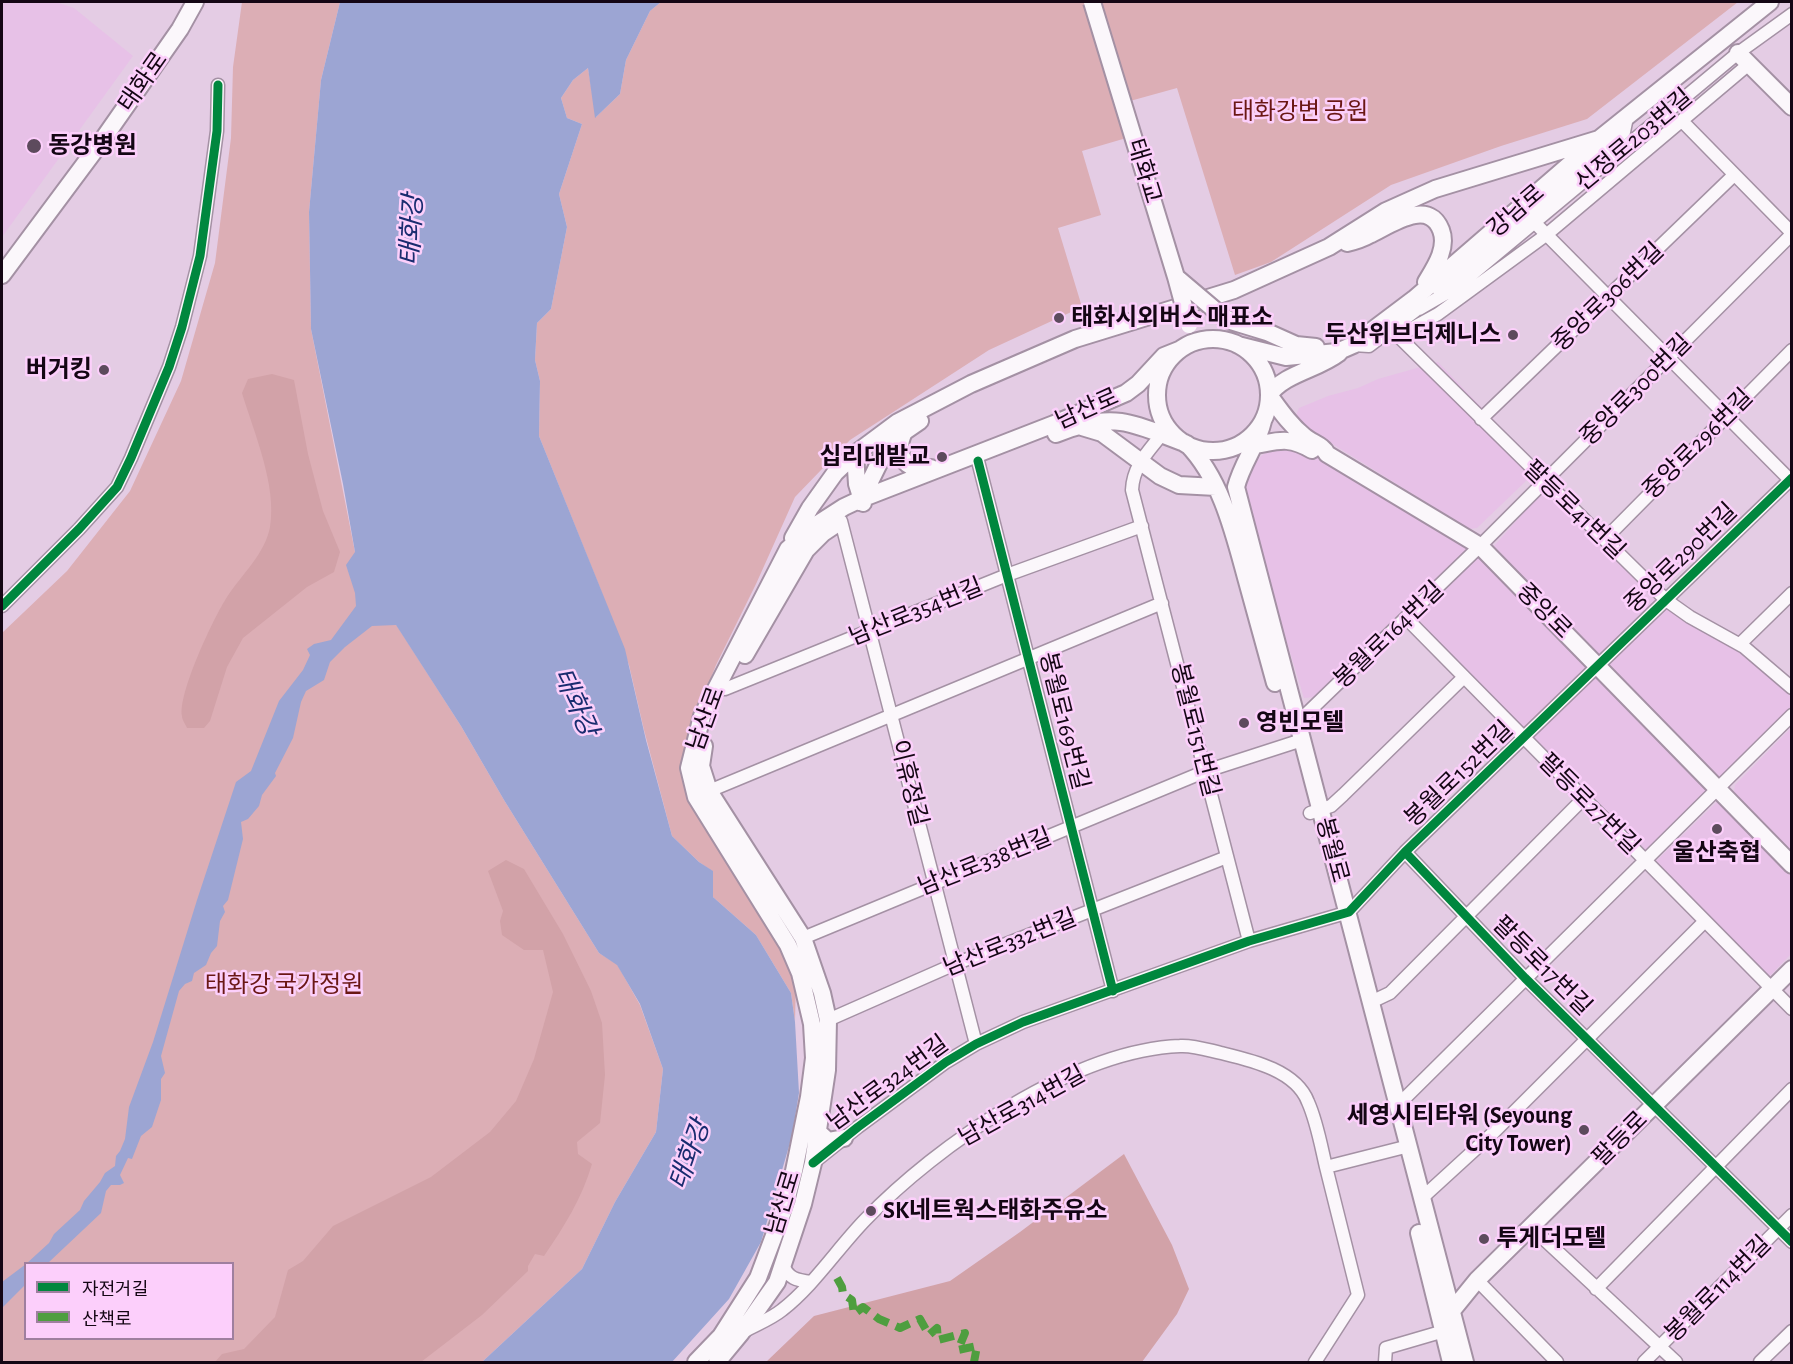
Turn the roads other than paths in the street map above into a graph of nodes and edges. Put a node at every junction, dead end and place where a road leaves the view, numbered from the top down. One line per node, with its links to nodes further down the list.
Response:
1 (195, 2): 16 (main road, 태화로)
2 (1092, 2): 17 (main road, 태화교, bridge)
3 (1770, 2): 8 (main road, 강남로)
4 (1791, 14): 5 (street, 신정로203번길)
5 (1743, 59): 7 (main road); 9 (street); 12 (street, 신정로203번길)
6 (218, 85): 57 (street)
7 (1791, 107)
8 (1627, 117): 10 (main road, 강남로); 19 (street)
9 (1682, 122): 11 (street); 14 (street)
10 (1599, 139): 15 (main road); 19 (main road, 강남로)
11 (1734, 175): 13 (street); 18 (street, 중앙로306번길)
12 (1534, 222): 14 (street); 19 (street, 신정로203번길)
13 (1791, 234): 27 (street, 중앙로300번길)
14 (1546, 235): 18 (street); 20 (street)
15 (1329, 247): 19 (main road); 28 (main road)
16 (2, 275)
17 (1176, 277): 22 (main road, 태화교, bridge); 24 (main road, bridge)
18 (1608, 298): 27 (street); 31 (street, 중앙로306번길)
19 (1416, 304): 21 (street); 24 (main road, 강남로)
20 (1398, 336): 21 (street); 31 (street, 팔등로41번길)
21 (1382, 337): 24 (street)
22 (1194, 342): 23 (main road); 25 (main road)
23 (1238, 345): 24 (main road); 29 (main road)
24 (1348, 347): 29 (main road, 강남로)
25 (1179, 350): 35 (main road); 43 (main road, 남산로)
26 (1791, 350): 30 (street, 중앙로296번길)
27 (1668, 358): 30 (street); 45 (street, 중앙로300번길)
28 (971, 384): 34 (main road, 남산로); 39 (main road)
29 (1269, 395): 32 (main road); 40 (main road, 중앙로)
30 (1726, 416): 44 (street); 50 (street, 중앙로296번길)
31 (1482, 419): 45 (street, 팔등로41번길)
32 (1263, 420): 37 (main road); 38 (main road)
33 (1081, 426): 35 (main road, 남산로); 41 (main road); 42 (main road, 남산로)
34 (904, 432): 43 (main road); 47 (main road, 남산로)
35 (1164, 432): 36 (main road); 41 (street, 봉월로151번길)
36 (1186, 444): 38 (main road); 46 (main road)
37 (1255, 445): 38 (main road); 40 (main road); 68 (main road)
38 (1230, 448)
39 (855, 454): 47 (main road); 52 (main road)
40 (1327, 454): 51 (main road, 중앙로)
41 (1141, 460): 46 (main road); 49 (street, 봉월로151번길)
42 (978, 461): 47 (main road, 남산로); 53 (street, 봉월로169번길)
43 (950, 465): 47 (main road, 남산로)
44 (1791, 480): 55 (street, 중앙로290번길)
45 (1545, 481): 50 (street, 팔등로41번길); 51 (street, 중앙로300번길)
46 (1216, 488): 70 (main road)
47 (867, 502): 48 (main road, 남산로); 52 (main road, 남산로)
48 (845, 519): 59 (street, 이휴정길); 65 (main road, 남산로)
49 (1142, 526): 53 (street, 남산로354번길); 56 (street, 봉월로151번길)
50 (1605, 539): 55 (street, 팔등로41번길)
51 (1480, 546): 58 (street, 봉월로164번길); 62 (main road, 중앙로)
52 (788, 549): 119 (main road, 남산로)
53 (1007, 575): 59 (street, 남산로354번길); 61 (street, 봉월로169번길)
54 (1791, 593): 60 (street)
55 (1666, 600): 60 (street, 팔등로41번길); 62 (street, 중앙로290번길)
56 (1162, 603): 61 (street); 71 (street, 봉월로151번길)
57 (2, 606)
58 (1406, 618): 63 (street, 팔등로27번길); 68 (street, 봉월로164번길)
59 (870, 630): 65 (street, 남산로354번길); 66 (street, 이휴정길)
60 (1740, 644): 64 (street, 팔등로41번길)
61 (1028, 658): 66 (street); 76 (street, 봉월로169번길)
62 (1599, 666): 69 (street, 봉월로152번길); 72 (main road, 중앙로)
63 (1464, 677): 69 (street, 팔등로27번길); 75 (street)
64 (1791, 688)
65 (725, 689): 73 (main road, 남산로)
66 (891, 714): 73 (street); 81 (street, 이휴정길)
67 (1791, 715): 72 (street)
68 (1297, 723): 70 (main road)
69 (1524, 738): 74 (street, 팔등로27번길); 77 (street, 봉월로152번길)
70 (1296, 741): 71 (street, 남산로338번길); 75 (main road)
71 (1206, 771): 76 (street, 남산로338번길); 78 (street, 봉월로151번길)
72 (1718, 790): 79 (street); 80 (main road, 중앙로)
73 (709, 791): 86 (main road, 남산로)
74 (1584, 798): 79 (street, 팔등로27번길); 84 (street)
75 (1316, 812): 83 (main road)
76 (1071, 827): 81 (street, 남산로338번길); 82 (street, 봉월로169번길)
77 (1405, 852): 83 (street, 봉월로152번길); 84 (street, 팔등로17번길)
78 (1227, 857): 82 (street, 남산로332번길); 87 (street, 봉월로151번길)
79 (1645, 861): 85 (street, 팔등로27번길); 90 (street)
80 (1791, 865)
81 (934, 883): 86 (street, 남산로338번길); 88 (street, 이휴정길)
82 (1092, 911): 88 (street, 남산로332번길); 91 (street, 봉월로169번길)
83 (1344, 914): 87 (street); 93 (main road, 봉월로); 103 (main road)
84 (1465, 915): 90 (street, 팔등로17번길); 93 (street)
85 (1705, 921): 92 (street, 팔등로27번길); 96 (street)
86 (803, 938): 95 (main road, 남산로)
87 (1249, 941): 91 (street, 남산로324번길)
88 (956, 964): 95 (street, 남산로332번길); 97 (street, 이휴정길)
89 (1791, 969): 92 (main road, 팔등로)
90 (1525, 978): 96 (street, 팔등로17번길); 99 (street)
91 (1118, 989): 97 (street, 남산로324번길)
92 (1772, 989): 94 (street, 팔등로27번길); 100 (main road, 팔등로)
93 (1371, 1002): 99 (main road, 봉월로)
94 (1791, 1009)
95 (828, 1020): 101 (main road, 남산로)
96 (1587, 1039): 100 (street, 팔등로17번길); 107 (street)
97 (976, 1044): 102 (street, 남산로324번길)
98 (1791, 1089): 105 (street)
99 (1398, 1105): 103 (main road, 봉월로)
100 (1654, 1105): 105 (street, 팔등로17번길); 109 (main road, 팔등로)
101 (818, 1132): 102 (main road); 104 (main road, 남산로)
102 (844, 1138): 104 (street, 남산로324번길)
103 (1403, 1148): 106 (street); 107 (main road, 봉월로); 116 (main road)
104 (813, 1163): 112 (main road, 남산로)
105 (1715, 1166): 110 (street, 팔등로17번길); 115 (street)
106 (1326, 1167): 114 (street, 남산로314번길); 123 (street, 남산로314번길)
107 (1422, 1198): 116 (main road, 봉월로)
108 (1791, 1215): 110 (street, 봉월로114번길)
109 (1531, 1227): 113 (main road, 팔등로); 115 (street)
110 (1778, 1228): 111 (street, 팔등로17번길); 120 (street, 봉월로114번길)
111 (1791, 1242)
112 (782, 1264): 114 (street); 118 (main road, 남산로)
113 (1477, 1280): 116 (main road, 팔등로); 127 (street)
114 (812, 1282): 118 (street, 남산로314번길)
115 (1596, 1289): 120 (street)
116 (1450, 1323): 124 (street); 125 (main road); 126 (main road, 봉월로)
117 (1791, 1331): 130 (street)
118 (741, 1333): 119 (street, 남산로314번길); 122 (main road, 남산로)
119 (721, 1336): 121 (main road, 남산로)
120 (1660, 1347): 128 (street, 봉월로114번길); 129 (street)
121 (696, 1362)
122 (717, 1362)
123 (1315, 1362)
124 (1385, 1362)
125 (1451, 1362)
126 (1465, 1362)
127 (1557, 1362)
128 (1644, 1362)
129 (1676, 1362)
130 (1760, 1362)

